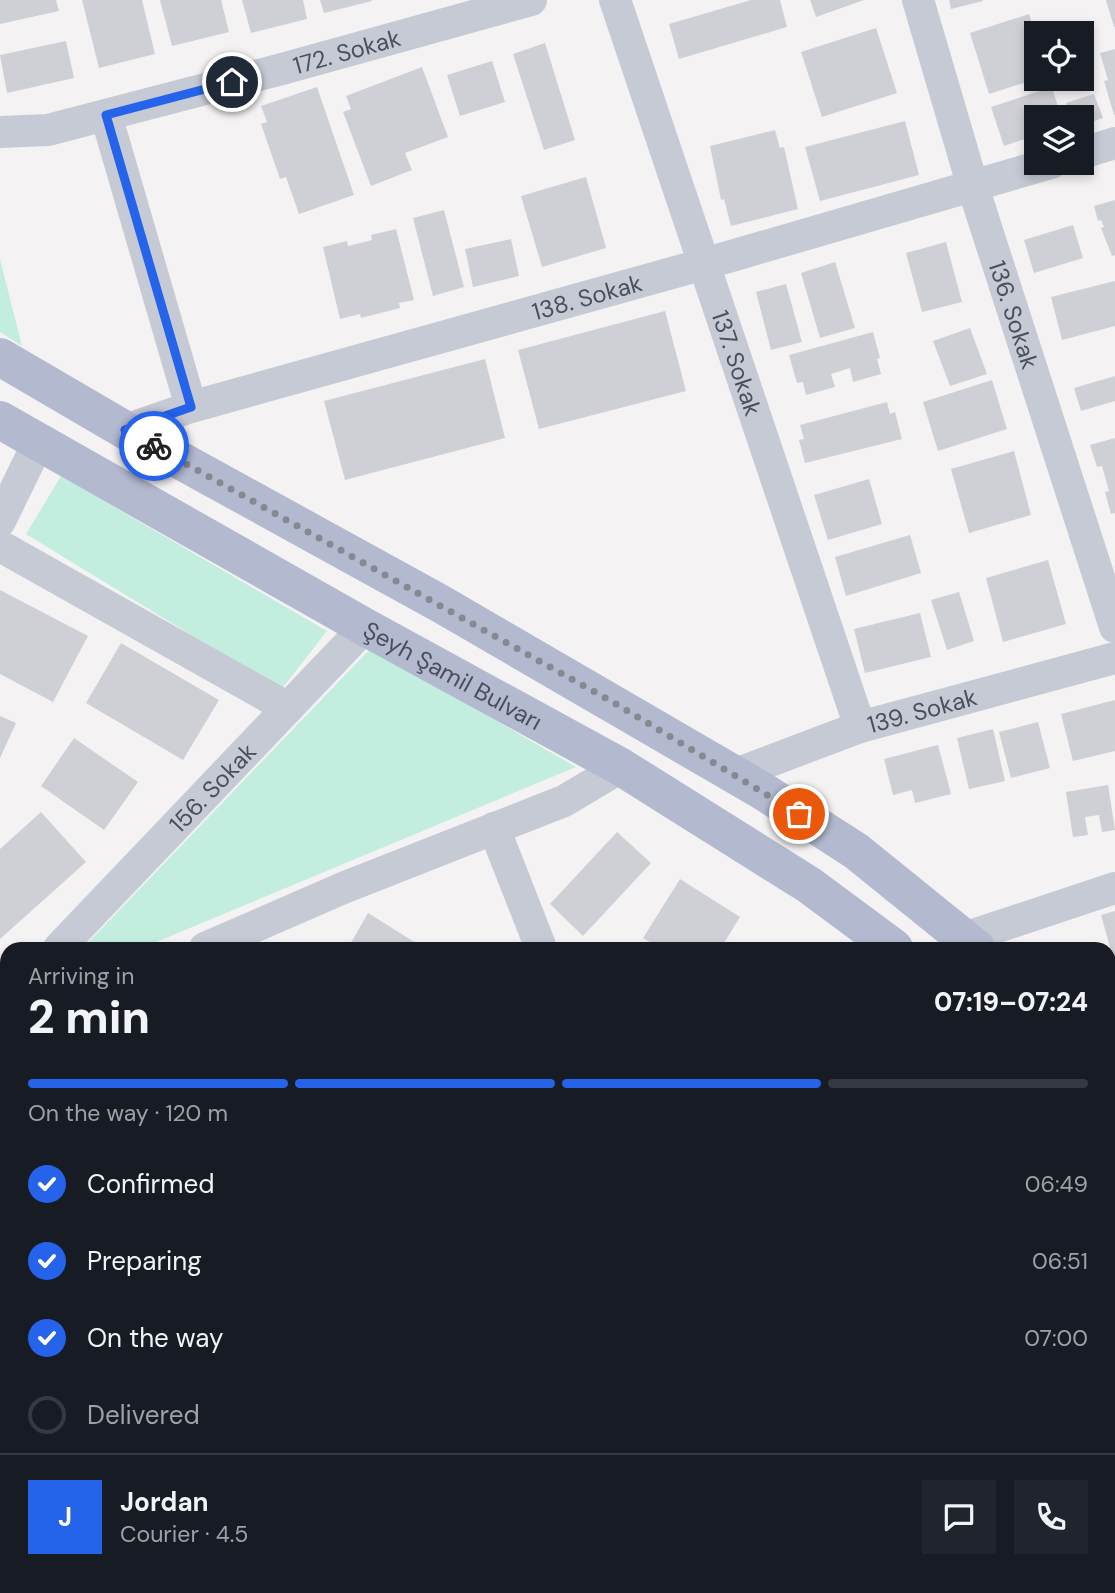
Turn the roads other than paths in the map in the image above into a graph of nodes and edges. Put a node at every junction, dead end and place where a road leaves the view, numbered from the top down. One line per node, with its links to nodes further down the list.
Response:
1 (531, 0): 4 (street, 172. Sokak)
2 (615, 0): 10 (street, 137. Sokak)
3 (918, 0): 9 (street, 136. Sokak)
4 (106, 115): 5 (street, 172. Sokak); 12 (street)
5 (0, 132)
6 (1115, 143): 7 (street)
7 (1094, 149)
8 (1024, 171): 9 (street, 138. Sokak)
9 (973, 187): 10 (street, 138. Sokak); 19 (street, 136. Sokak)
10 (704, 264): 12 (street, 138. Sokak); 22 (street, 137. Sokak)
11 (0, 357): 14 (main road)
12 (191, 407): 14 (street, 138. Sokak)
13 (0, 420): 15 (main road, Şeyh Şamil Bulvarı)
14 (125, 430): 24 (main road)
15 (38, 443): 16 (street); 18 (main road, Şeyh Şamil Bulvarı)
16 (0, 520)
17 (0, 546): 21 (street)
18 (365, 627): 21 (street, 156. Sokak); 23 (main road, Şeyh Şamil Bulvarı)
19 (1115, 628)
20 (1115, 657): 22 (street, 139. Sokak)
21 (288, 708): 27 (street, 156. Sokak)
22 (860, 727): 24 (street, 139. Sokak)
23 (621, 767): 25 (street); 30 (main road, Şeyh Şamil Bulvarı)
24 (733, 775): 31 (main road)
25 (494, 828): 28 (street); 29 (street)
26 (1115, 888): 32 (street)
27 (65, 942)
28 (219, 942)
29 (539, 942)
30 (886, 942)
31 (969, 942)
32 (973, 942)

